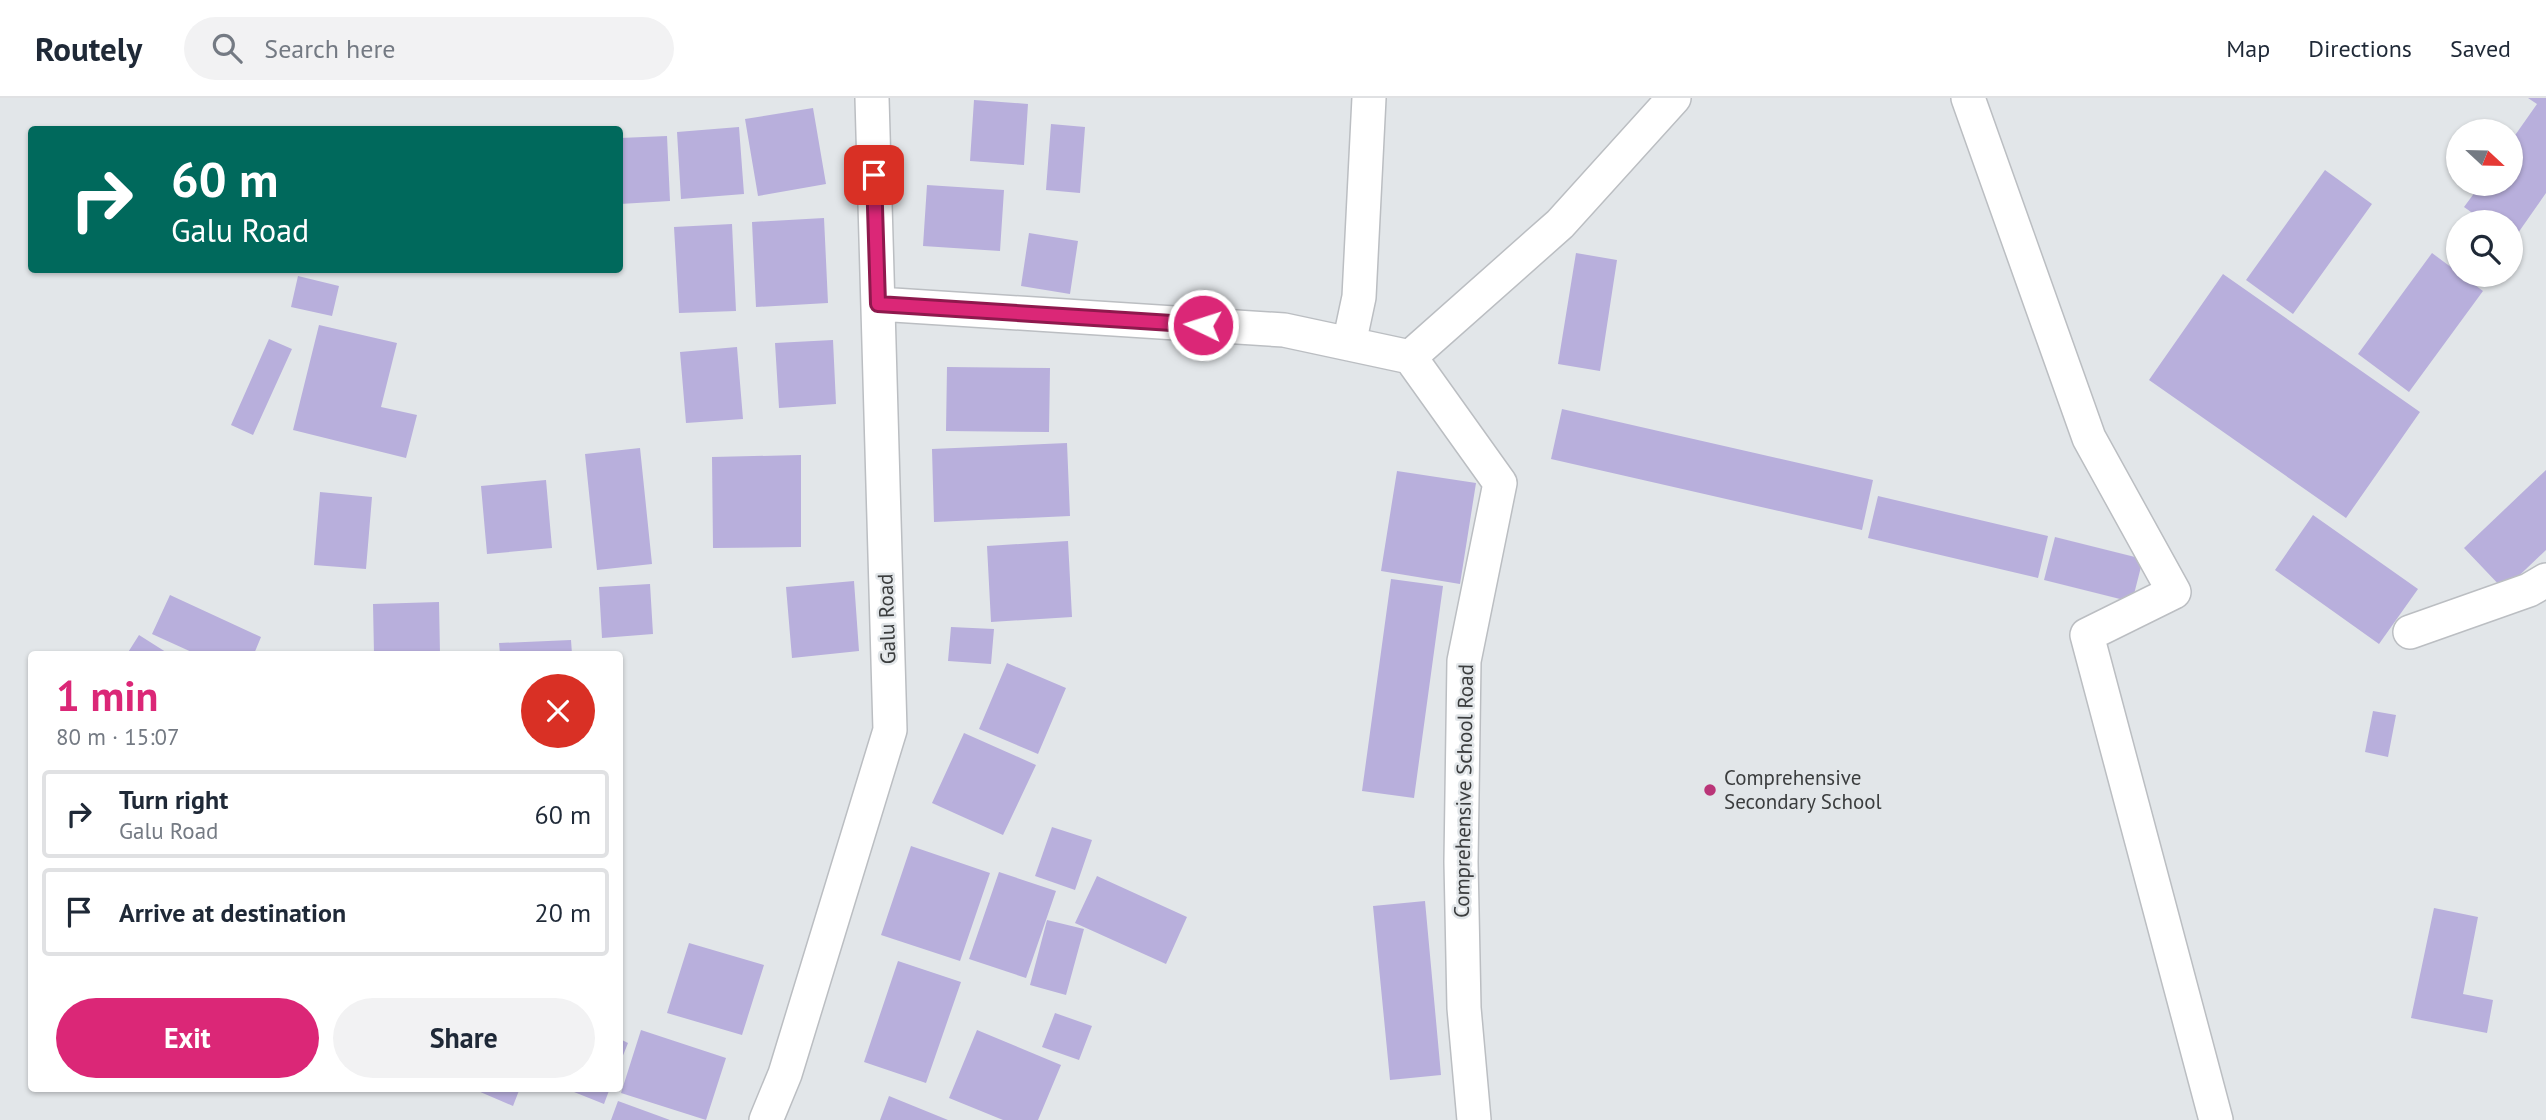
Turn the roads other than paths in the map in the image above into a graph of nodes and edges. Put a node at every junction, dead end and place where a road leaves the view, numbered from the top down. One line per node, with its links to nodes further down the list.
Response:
1 (872, 98): 5 (street, Galu Road)
2 (1369, 98): 6 (street)
3 (1674, 98): 7 (street)
4 (1969, 98): 12 (street)
5 (878, 304): 6 (street); 10 (street, Galu Road)
6 (1349, 344): 7 (street)
7 (1410, 357): 11 (street, Comprehensive School Road)
8 (2546, 580): 9 (street)
9 (2410, 632)
10 (765, 1120)
11 (1474, 1120)
12 (2216, 1120)

